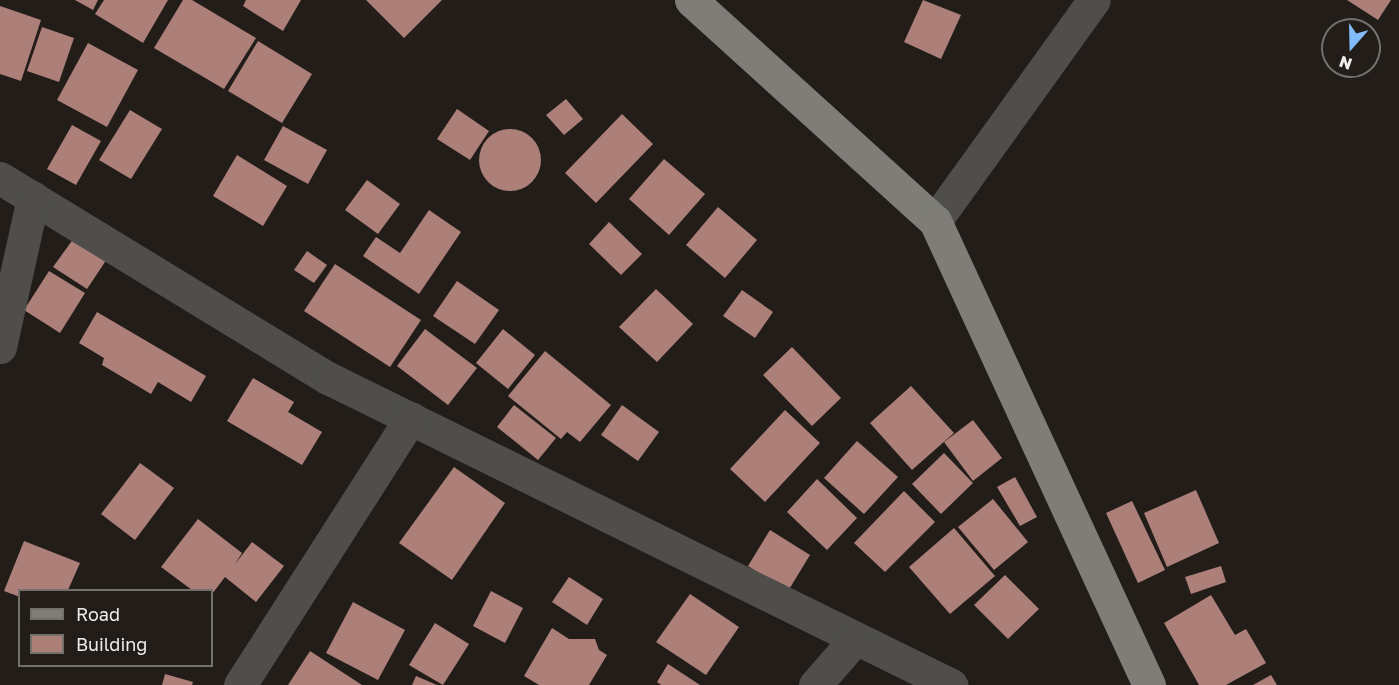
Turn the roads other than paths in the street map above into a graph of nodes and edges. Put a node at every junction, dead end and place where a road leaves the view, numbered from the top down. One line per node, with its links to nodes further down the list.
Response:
1 (692, 0): 5 (main road)
2 (1094, 0): 5 (street)
3 (0, 178): 4 (street)
4 (33, 198): 6 (street); 7 (street)
5 (935, 221): 12 (main road)
6 (0, 348)
7 (411, 418): 8 (street); 9 (street)
8 (856, 638): 10 (street); 11 (street)
9 (240, 685)
10 (815, 685)
11 (951, 685)
12 (1149, 685)

